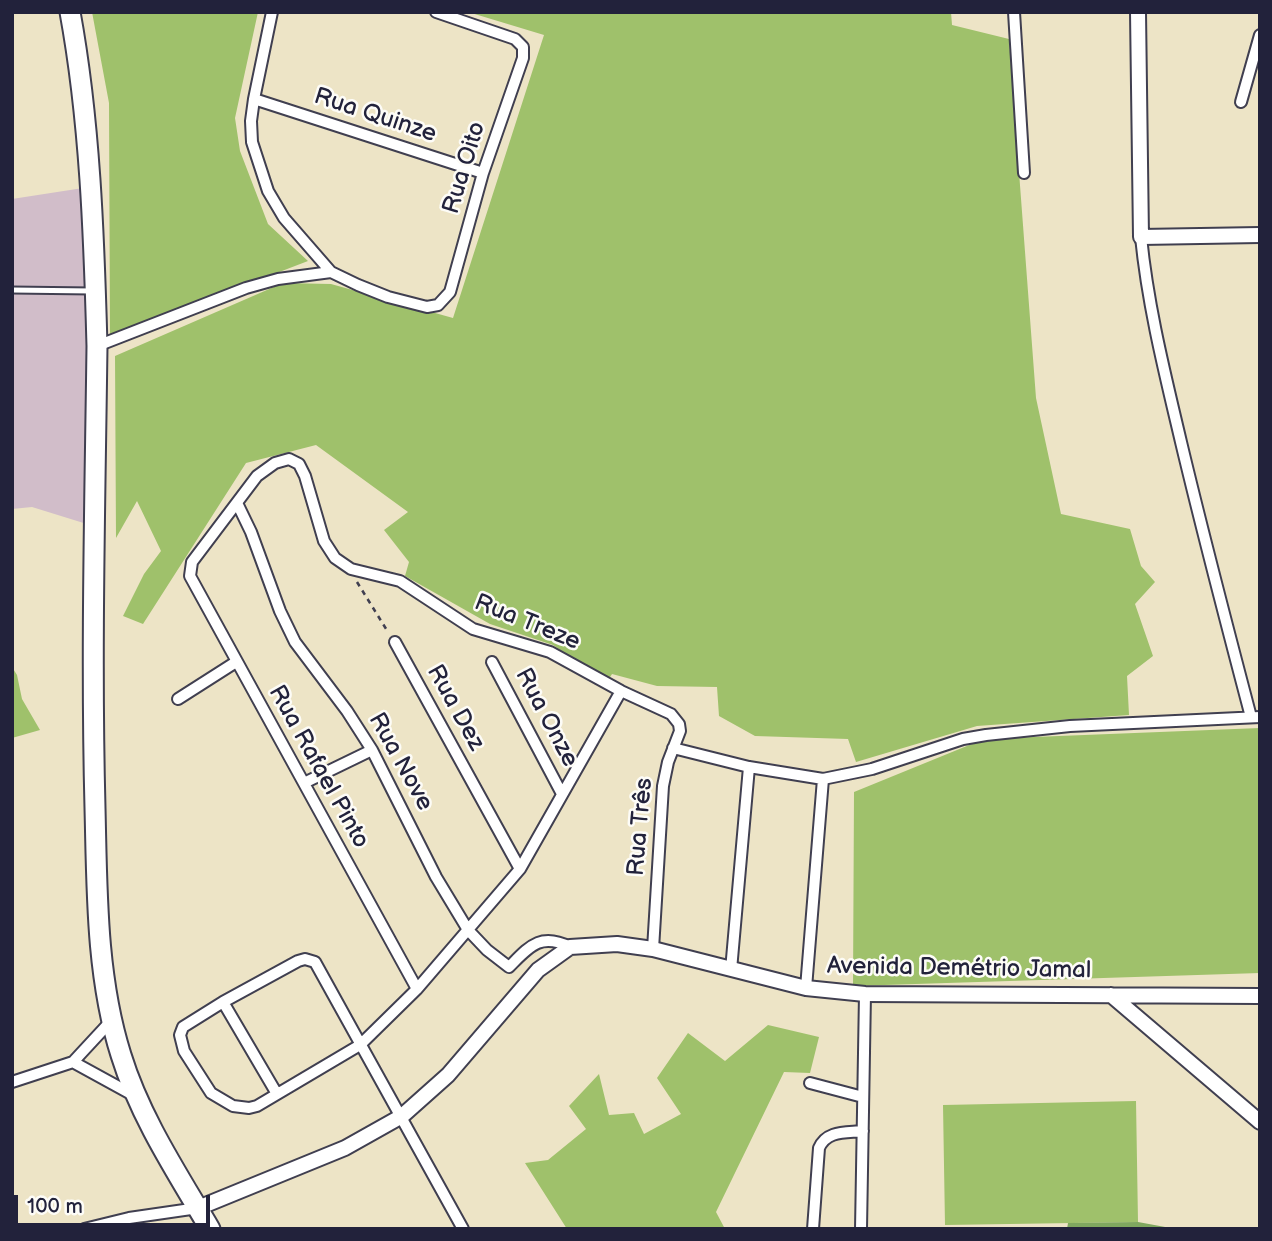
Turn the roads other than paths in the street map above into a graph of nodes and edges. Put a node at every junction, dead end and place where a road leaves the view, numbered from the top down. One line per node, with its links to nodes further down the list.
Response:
1 (70, 12): 15 (highway)
2 (272, 12): 7 (street)
3 (436, 12): 9 (street, Rua Oito)
4 (1014, 12): 10 (street)
5 (1138, 12): 12 (street)
6 (1260, 35): 8 (street)
7 (254, 99): 9 (street, Rua Quinze); 13 (street)
8 (1241, 102)
9 (483, 173): 13 (street, Rua Oito)
10 (1024, 173)
11 (1260, 235): 12 (street)
12 (1140, 237): 24 (street)
13 (331, 272): 16 (street)
14 (12, 290): 15 (lane)
15 (96, 291): 16 (highway)
16 (97, 346): 42 (highway)
17 (237, 503): 19 (street, Rua Rafael Pinto); 21 (street, Rua Treze); 26 (street, Rua Nove)
18 (395, 642): 31 (street, Rua Dez)
19 (236, 662): 22 (street); 29 (street, Rua Rafael Pinto)
20 (492, 662): 30 (street, Rua Onze)
21 (621, 691): 23 (street, Rua Treze); 30 (street)
22 (178, 699)
23 (671, 714): 25 (street, Rua Três)
24 (1256, 717): 28 (street)
25 (673, 748): 27 (street); 34 (street, Rua Três)
26 (372, 750): 29 (street); 32 (street, Rua Nove)
27 (749, 767): 28 (street); 35 (street)
28 (823, 779): 36 (street)
29 (304, 783): 37 (street, Rua Rafael Pinto)
30 (562, 794): 31 (street)
31 (520, 869): 32 (street)
32 (468, 930): 33 (street, Rua Nove); 37 (street)
33 (570, 947): 34 (street, Avenida Demétrio Jamal); 50 (street)
34 (653, 949): 35 (street, Avenida Demétrio Jamal)
35 (731, 970): 36 (street, Avenida Demétrio Jamal)
36 (806, 988): 38 (street, Avenida Demétrio Jamal)
37 (417, 989): 43 (street)
38 (865, 994): 39 (street, Avenida Demétrio Jamal); 49 (street)
39 (1111, 995): 40 (street, Avenida Demétrio Jamal); 51 (street)
40 (1260, 996)
41 (223, 1002): 43 (street); 47 (street); 47 (street)
42 (111, 1021): 44 (street); 48 (highway)
43 (360, 1045): 47 (street); 50 (street)
44 (73, 1062): 45 (street); 48 (street)
45 (12, 1082)
46 (810, 1083): 49 (street)
47 (277, 1094)
48 (135, 1096): 53 (highway)
49 (863, 1097): 52 (street)
50 (402, 1116): 53 (street); 56 (street)
51 (1260, 1122)
52 (863, 1131): 57 (street); 58 (street)
53 (198, 1208): 54 (street); 55 (highway)
54 (84, 1229)
55 (210, 1229)
56 (463, 1229)
57 (813, 1229)
58 (861, 1229)

